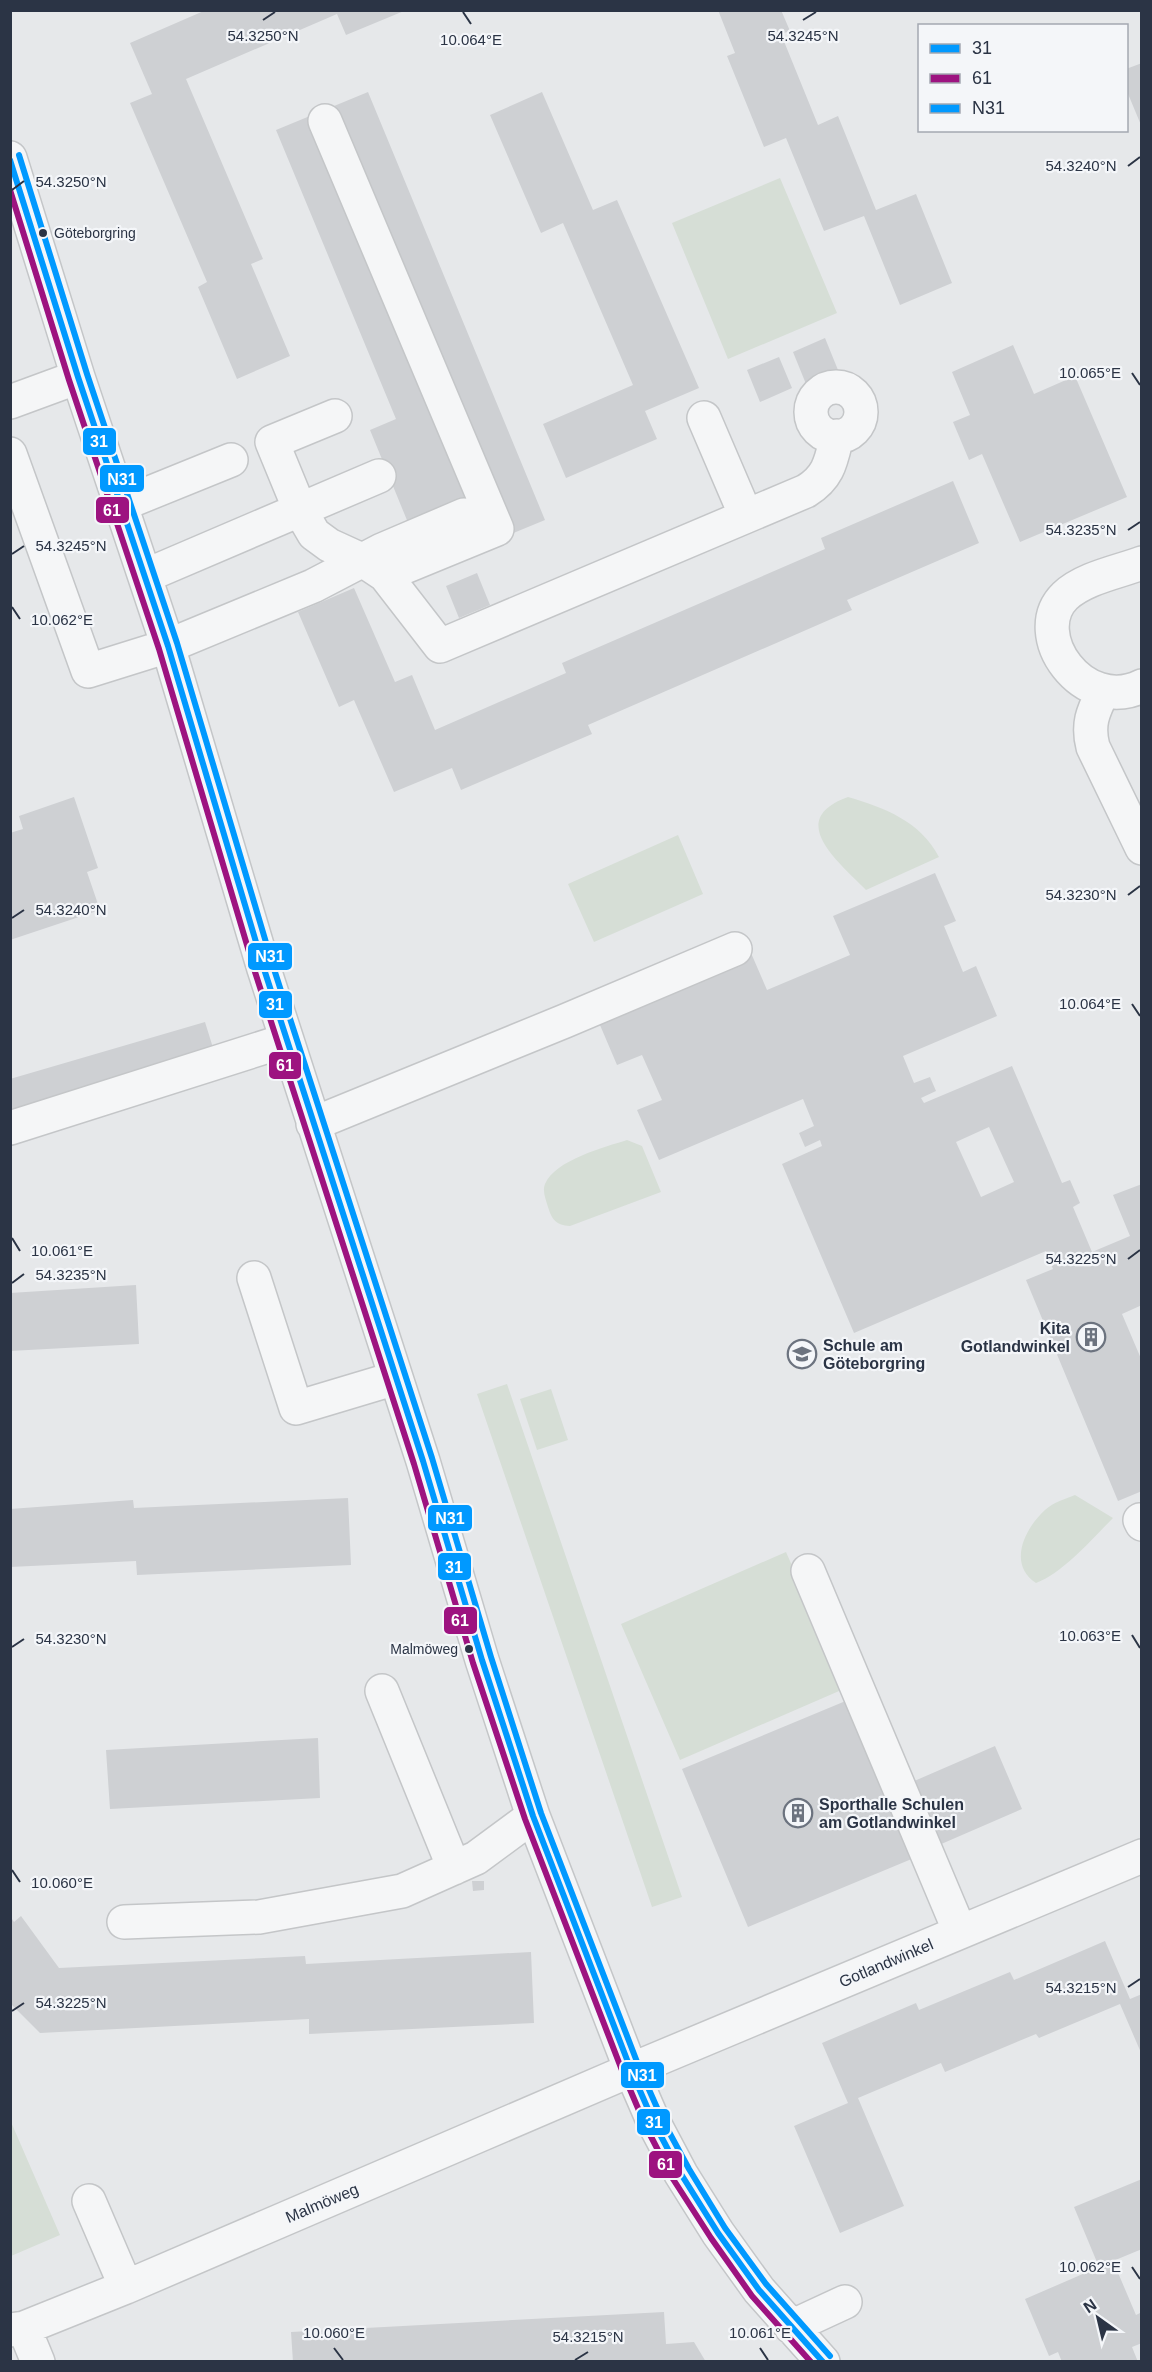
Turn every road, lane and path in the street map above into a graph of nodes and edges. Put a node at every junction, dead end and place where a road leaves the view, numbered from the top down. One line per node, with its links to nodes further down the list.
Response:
1 (325, 121): 16 (street)
2 (10, 158): 3 (street)
3 (78, 376): 4 (street); 11 (street)
4 (10, 402)
5 (336, 416): 12 (street)
6 (704, 418): 14 (street)
7 (837, 436): 14 (street)
8 (10, 454): 18 (street)
9 (231, 460): 11 (street)
10 (379, 476): 12 (street)
11 (120, 505): 17 (street)
12 (300, 510): 16 (street); 17 (street)
13 (464, 515): 16 (street)
14 (746, 516): 16 (street)
15 (1142, 563): 20 (street)
16 (374, 568): 18 (street)
17 (145, 576): 18 (street)
18 (168, 646): 23 (street)
19 (1142, 687): 20 (street)
20 (1103, 691): 21 (street)
21 (1142, 848)
22 (735, 949): 24 (street)
23 (287, 1040): 24 (street); 25 (street)
24 (313, 1124): 27 (street)
25 (10, 1128)
26 (254, 1278): 27 (street)
27 (396, 1378): 30 (street)
28 (808, 1571): 34 (street)
29 (382, 1690): 32 (street)
30 (533, 1816): 32 (street); 35 (street)
31 (1142, 1856): 34 (street, Gotlandwinkel)
32 (454, 1868): 33 (street)
33 (124, 1922)
34 (960, 1932): 35 (street, Gotlandwinkel)
35 (631, 2070): 37 (street, Malmöweg); 39 (street)
36 (89, 2201): 37 (street)
37 (126, 2287): 40 (street, Malmöweg)
38 (845, 2302): 39 (street)
39 (791, 2327): 42 (street)
40 (17, 2329): 41 (street)
41 (38, 2361)
42 (823, 2361)

